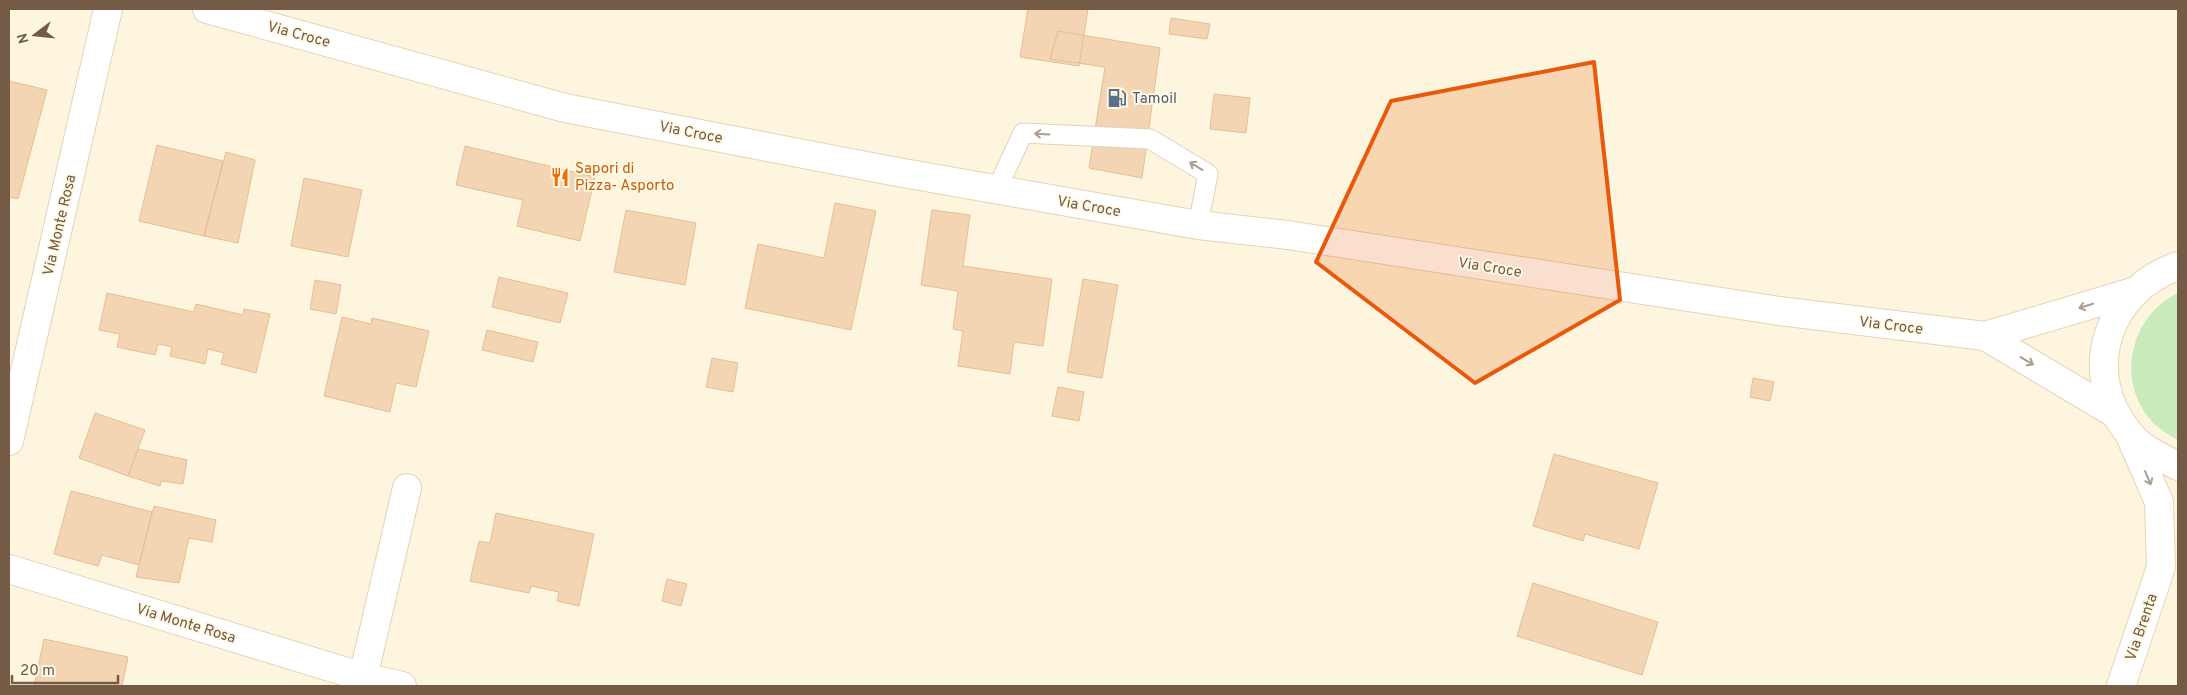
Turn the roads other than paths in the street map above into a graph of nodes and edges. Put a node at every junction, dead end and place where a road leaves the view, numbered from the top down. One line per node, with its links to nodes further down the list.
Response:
1 (108, 9): 9 (main road, Via Monte Rosa)
2 (207, 9): 3 (main road, Via Croce)
3 (996, 191): 4 (main road, Via Croce); 4 (lane, one-way to 3)
4 (1198, 225): 7 (main road, Via Croce)
5 (2178, 266): 6 (main road, Via Croce)
6 (2133, 292): 7 (main road, Via Croce, one-way to 7); 8 (main road, Via Croce)
7 (1985, 336): 8 (main road, Via Croce, one-way to 8)
8 (2122, 424): 10 (main road, Via Croce); 12 (main road, Via Brenta, one-way to 12)
9 (9, 441)
10 (2178, 466)
11 (407, 488): 14 (main road)
12 (2170, 558): 16 (main road, Via Brenta)
13 (9, 569): 14 (main road, Via Monte Rosa)
14 (362, 682): 15 (main road, Via Monte Rosa)
15 (402, 686)
16 (2121, 686)

